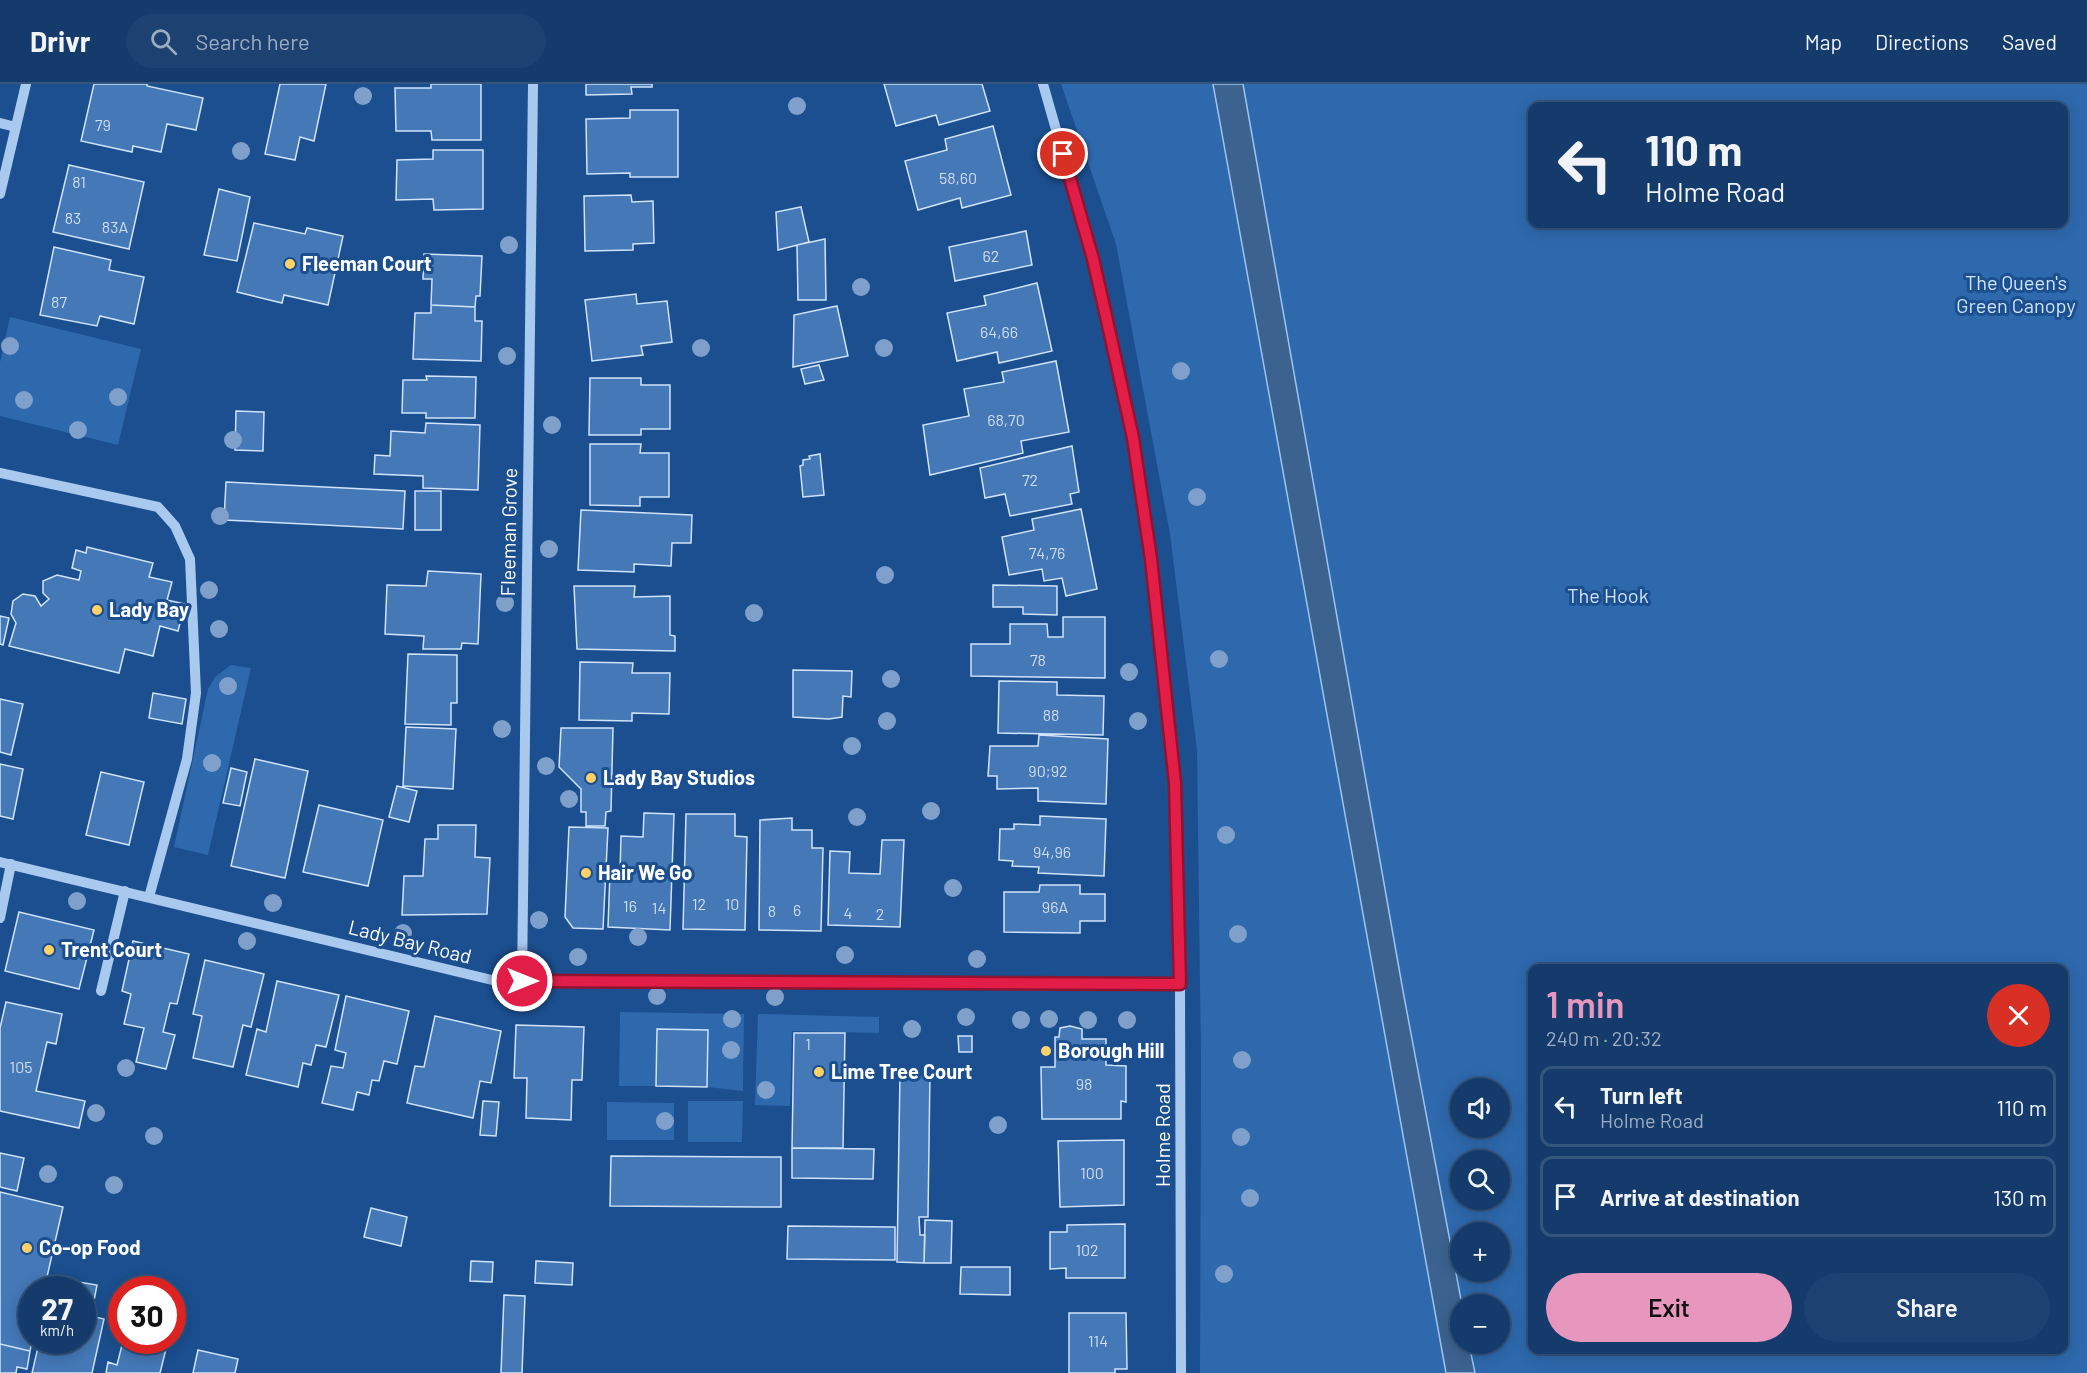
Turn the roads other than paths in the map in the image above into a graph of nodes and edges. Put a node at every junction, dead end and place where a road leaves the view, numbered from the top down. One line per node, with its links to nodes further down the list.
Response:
1 (26, 84): 5 (street)
2 (532, 84): 12 (street, Fleeman Grove)
3 (1043, 84): 13 (street, Holme Road)
4 (0, 123): 5 (street)
5 (16, 127): 6 (street)
6 (0, 194)
7 (0, 473): 10 (street)
8 (6, 863): 9 (street, Lady Bay Road); 11 (street)
9 (125, 891): 10 (street, Lady Bay Road); 14 (street)
10 (149, 897): 12 (street, Lady Bay Road)
11 (0, 918)
12 (522, 981): 13 (street, Lady Bay Road)
13 (1180, 984): 15 (street, Holme Road)
14 (101, 991)
15 (1181, 1373)

